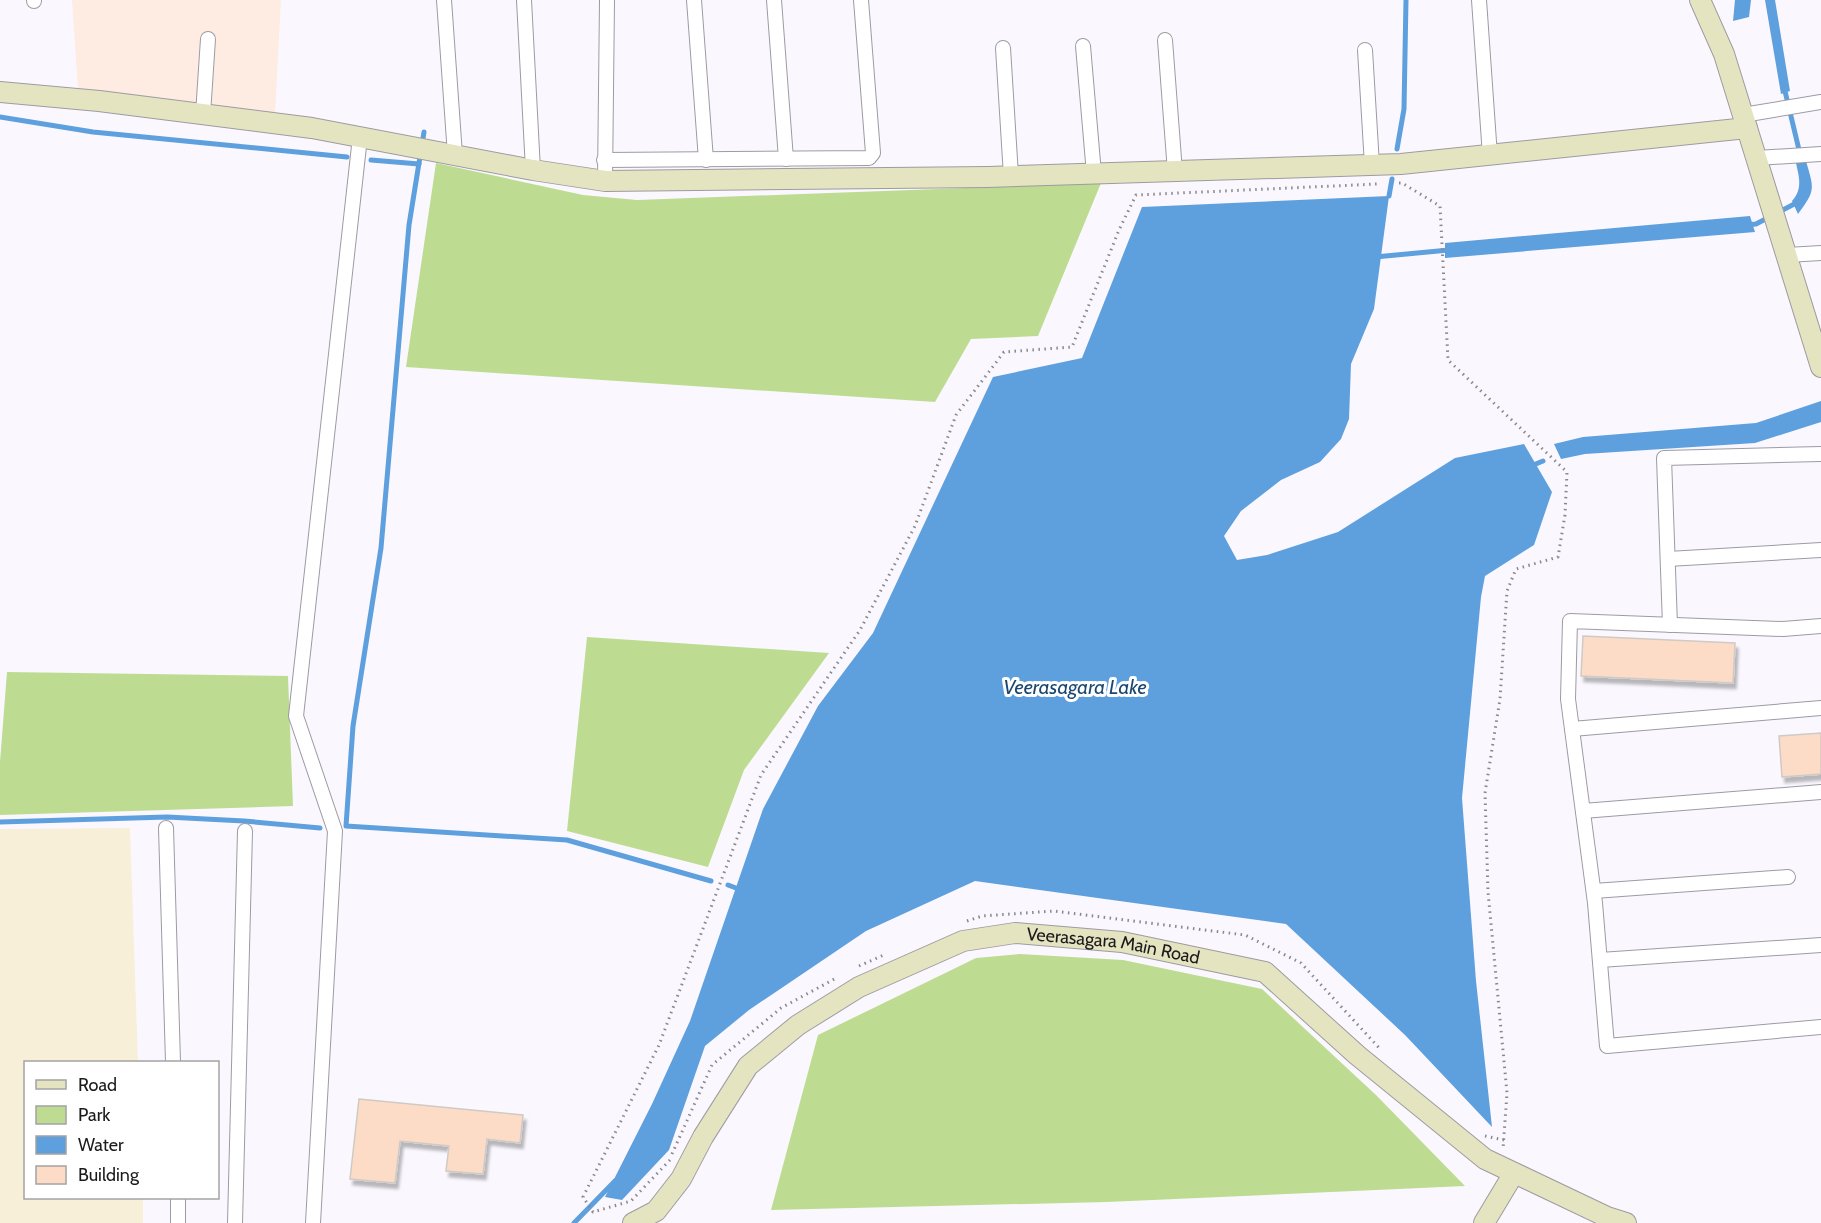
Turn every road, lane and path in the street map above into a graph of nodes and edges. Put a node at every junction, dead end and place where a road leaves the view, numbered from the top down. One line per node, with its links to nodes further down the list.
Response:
1 (444, 0): 22 (street)
2 (524, 0): 29 (street)
3 (607, 0): 26 (street)
4 (694, 0): 27 (street)
5 (774, 0): 25 (street)
6 (861, 0): 25 (street)
7 (1479, 0): 23 (street)
8 (1685, 0): 15 (street)
9 (1700, 0): 15 (street)
10 (208, 39): 18 (street)
11 (1165, 40): 30 (street)
12 (1083, 46): 31 (street)
13 (1003, 48): 32 (street)
14 (1365, 50): 28 (street)
15 (1717, 57): 19 (street)
16 (0, 92): 18 (street)
17 (1821, 102): 19 (street)
18 (203, 114): 20 (street)
19 (1745, 121): 23 (street); 24 (street)
20 (360, 137): 22 (street); 67 (street)
21 (1821, 154): 24 (street)
22 (455, 155): 29 (street)
23 (1490, 156): 28 (street)
24 (1756, 158): 37 (street)
25 (786, 159): 27 (street)
26 (604, 160): 27 (street); 33 (street)
27 (706, 160)
28 (1372, 165): 30 (street)
29 (533, 170): 33 (street)
30 (1175, 172): 31 (street)
31 (1094, 174): 32 (street)
32 (1011, 176): 33 (street)
33 (605, 181)
34 (1398, 183): 62 (path)
35 (1384, 184): 57 (path)
36 (1821, 254): 37 (street)
37 (1787, 255): 38 (street)
38 (1821, 367)
39 (1821, 454): 41 (street)
40 (1821, 550): 41 (street)
41 (1668, 559): 42 (street)
42 (1670, 625): 43 (street); 45 (street)
43 (1821, 626)
44 (1821, 708): 45 (street)
45 (1572, 729): 47 (street)
46 (1821, 792): 47 (street)
47 (1583, 811): 51 (street)
48 (166, 828): 60 (street)
49 (244, 831): 66 (street)
50 (1788, 877): 51 (street)
51 (1594, 891): 55 (street)
52 (961, 924): 59 (path)
53 (1821, 945): 55 (street)
54 (889, 953): 56 (path)
55 (1600, 960): 58 (street)
56 (858, 966)
57 (839, 977)
58 (1821, 1027)
59 (1387, 1056)
60 (173, 1061)
61 (1485, 1136): 62 (path)
62 (1504, 1140): 63 (path)
63 (1510, 1171): 68 (street, Veerasagara Main Road); 69 (street); 70 (street, Veerasagara Main Road)
64 (178, 1199): 65 (street)
65 (178, 1223)
66 (235, 1223)
67 (313, 1223)
68 (633, 1223)
69 (1484, 1223)
70 (1626, 1223)

